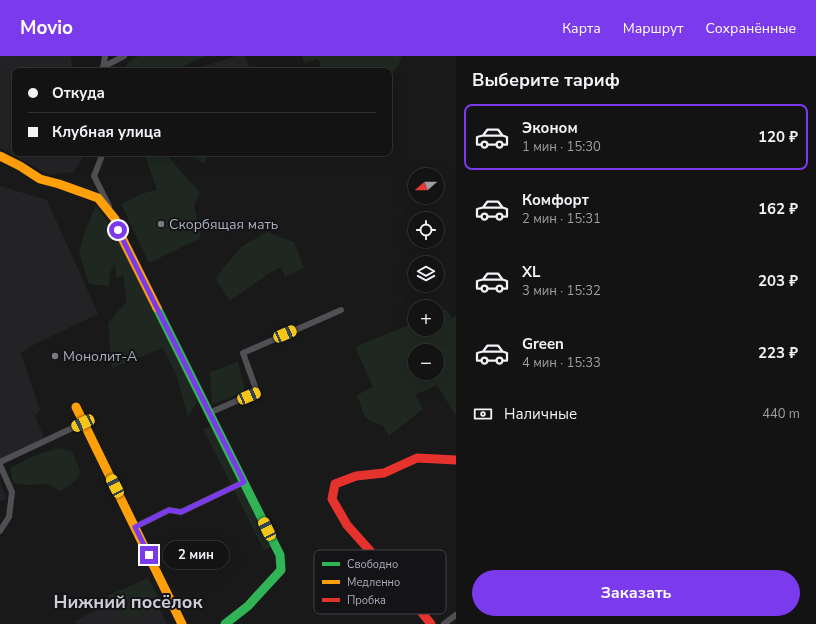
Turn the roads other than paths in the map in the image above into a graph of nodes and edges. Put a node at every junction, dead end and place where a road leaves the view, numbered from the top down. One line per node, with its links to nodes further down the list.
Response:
1 (105, 56): 3 (street)
2 (124, 56): 4 (street)
3 (103, 68)
4 (105, 68)
5 (0, 156): 7 (street)
6 (102, 156): 7 (street)
7 (115, 219): 10 (street)
8 (340, 310): 10 (street)
9 (76, 407): 11 (street)
10 (209, 413): 15 (street)
11 (83, 423): 13 (street); 16 (street)
12 (456, 460): 18 (street)
13 (0, 462)
14 (0, 465): 17 (street)
15 (244, 482): 16 (street); 22 (street)
16 (135, 527): 21 (street)
17 (0, 531)
18 (369, 550)
19 (423, 614): 23 (street)
20 (456, 615): 24 (street)
21 (182, 624)
22 (225, 624)
23 (431, 624)
24 (444, 624)

